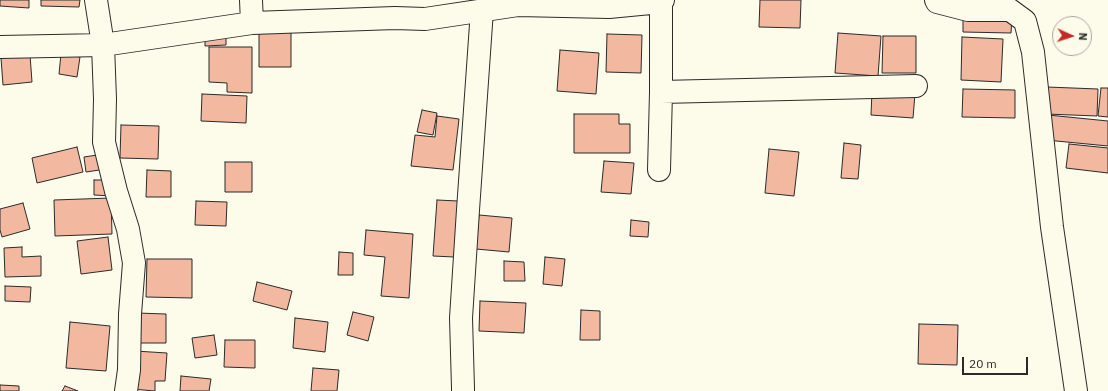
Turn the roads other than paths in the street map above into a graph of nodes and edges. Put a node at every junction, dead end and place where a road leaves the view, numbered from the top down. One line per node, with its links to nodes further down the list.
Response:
1 (96, 0): 7 (street)
2 (251, 0): 6 (street)
3 (936, 0): 14 (street)
4 (662, 1): 5 (street); 10 (street)
5 (482, 10): 6 (street); 13 (street)
6 (252, 23): 7 (street)
7 (103, 45): 8 (street); 12 (street)
8 (0, 47)
9 (916, 86): 10 (street)
10 (661, 92): 11 (street)
11 (659, 170)
12 (126, 391)
13 (463, 391)
14 (1076, 391)

